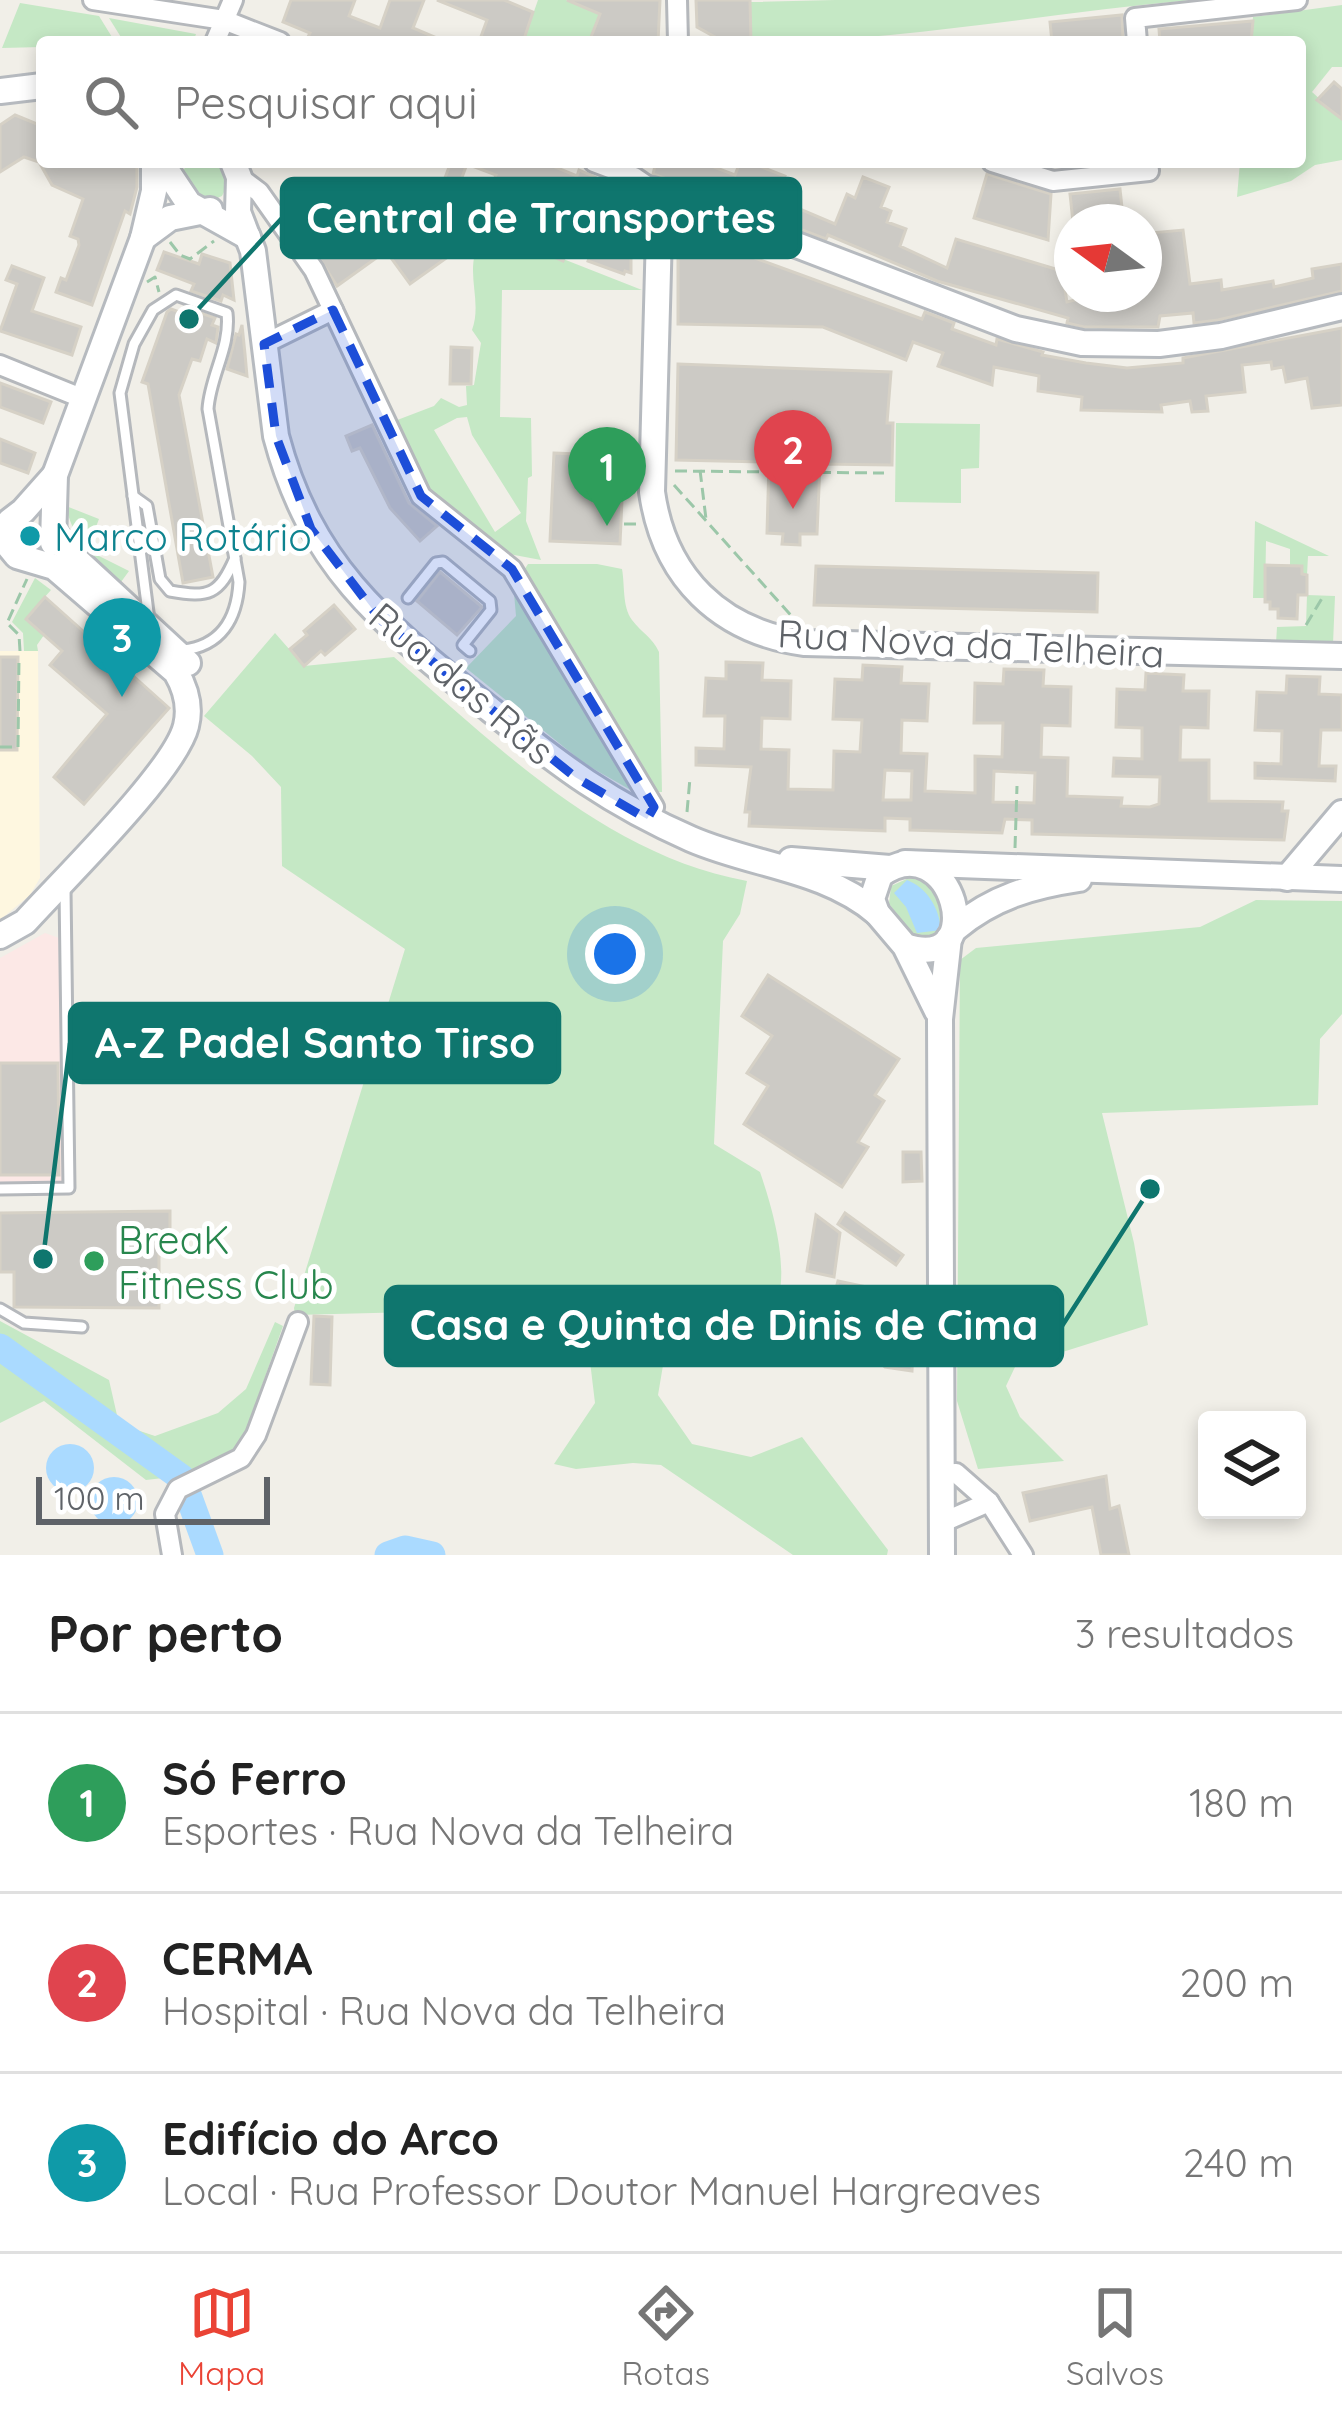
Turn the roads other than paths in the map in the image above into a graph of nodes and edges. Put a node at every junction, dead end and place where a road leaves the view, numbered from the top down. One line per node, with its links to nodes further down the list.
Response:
1 (93, 0): 5 (street)
2 (233, 0): 5 (street)
3 (677, 0): 8 (street)
4 (1298, 0): 9 (street)
5 (224, 20): 6 (street); 7 (street)
6 (217, 36)
7 (265, 36)
8 (678, 36)
9 (1136, 36)
10 (0, 81): 11 (street)
11 (36, 82)
12 (36, 83): 13 (street)
13 (0, 91)
14 (157, 168): 24 (street)
15 (162, 168): 21 (street)
16 (1011, 168): 17 (street)
17 (1148, 168)
18 (642, 176): 20 (street); 22 (street, Rua Nova da Telheira)
19 (236, 178): 21 (street); 23 (street, Rua das Rãs); 26 (street)
20 (696, 206): 22 (street); 25 (street)
21 (202, 210): 23 (street); 24 (street)
22 (659, 233): 41 (street, Rua Nova da Telheira)
23 (235, 236): 27 (street, Rua das Rãs)
24 (143, 238): 29 (street)
25 (1342, 307)
26 (333, 310): 27 (street); 44 (street)
27 (264, 344): 44 (street, Rua das Rãs)
28 (0, 365): 29 (street)
29 (83, 399): 30 (street)
30 (55, 475): 32 (street); 33 (street)
31 (133, 496): 34 (lane); 34 (lane); 36 (lane)
32 (11, 519): 33 (street); 35 (street)
33 (53, 528): 35 (street); 37 (street)
34 (235, 558): 42 (lane)
35 (20, 560): 37 (street)
36 (142, 568): 37 (lane); 39 (lane)
37 (101, 595): 39 (street); 42 (street)
38 (408, 598): 40 (lane)
39 (149, 626): 42 (street)
40 (470, 650)
41 (1342, 656)
42 (171, 657): 50 (street)
43 (1342, 813): 48 (street)
44 (647, 820): 45 (street, Rua das Rãs)
45 (747, 857): 46 (street); 51 (street)
46 (898, 866): 47 (street); 51 (street); 52 (street)
47 (1145, 872): 48 (street); 52 (street)
48 (1287, 878): 49 (street)
49 (1342, 880)
50 (65, 885): 53 (street); 55 (street); 57 (lane)
51 (877, 913): 54 (street)
52 (952, 933): 54 (street); 56 (street)
53 (0, 936)
54 (905, 946): 56 (street)
55 (0, 949)
56 (940, 1018): 61 (street)
57 (0, 1189)
58 (0, 1309): 60 (lane)
59 (298, 1322): 64 (street)
60 (82, 1327)
61 (939, 1474): 62 (street); 63 (street)
62 (989, 1502): 63 (street); 66 (street)
63 (940, 1523): 65 (street)
64 (172, 1555)
65 (942, 1555)
66 (1023, 1555)

